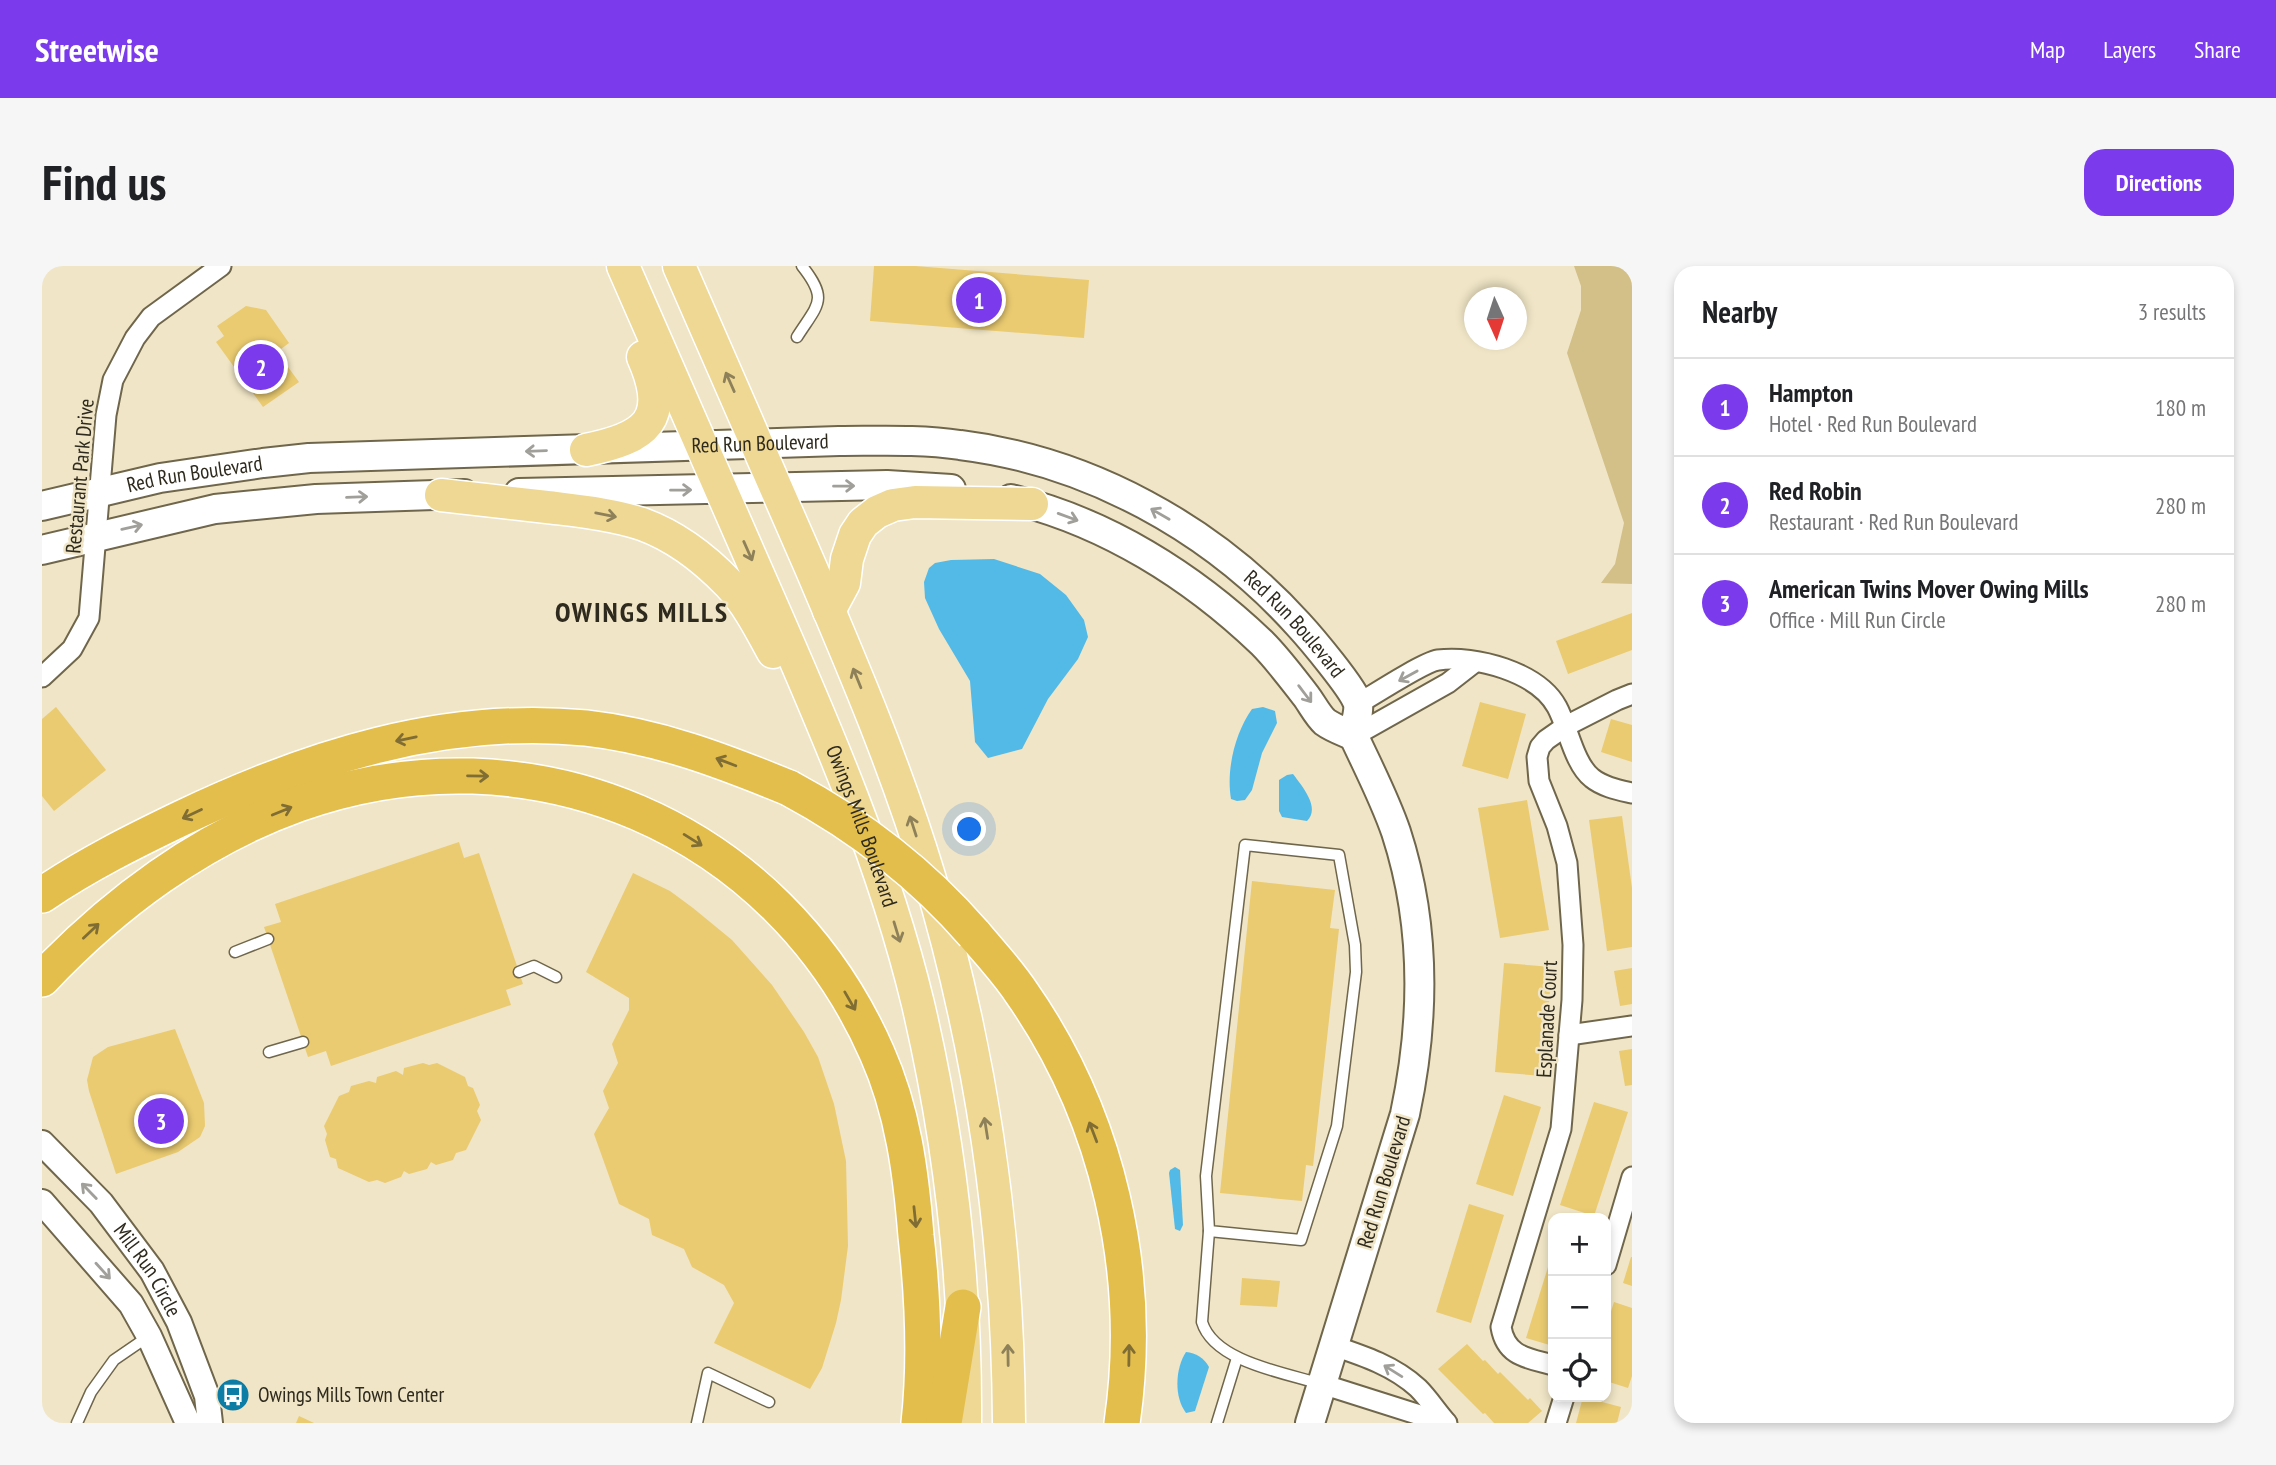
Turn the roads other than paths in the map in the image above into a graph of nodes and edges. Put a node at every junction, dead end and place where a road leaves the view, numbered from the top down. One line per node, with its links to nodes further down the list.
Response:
1 (221, 266): 12 (street, Restaurant Park Drive)
2 (604, 266): 9 (main road)
3 (623, 266): 8 (main road, Owings Mills Boulevard)
4 (679, 266): 7 (main road, one-way to 4)
5 (802, 266): 6 (lane)
6 (797, 337)
7 (757, 445): 8 (main road, Red Run Boulevard); 10 (main road); 22 (main road, Red Run Boulevard, one-way to 7)
8 (702, 446): 9 (main road, Red Run Boulevard); 11 (main road, Owings Mills Boulevard)
9 (586, 450): 12 (main road, Red Run Boulevard, one-way to 12)
10 (776, 488): 11 (main road, Red Run Boulevard); 14 (main road, Red Run Boulevard, one-way to 14); 18 (main road)
11 (720, 489): 13 (main road, Red Run Boulevard, one-way to 11); 25 (main road, Owings Mills Boulevard, one-way to 25)
12 (99, 492): 15 (main road, Red Run Boulevard); 16 (street, Restaurant Park Drive)
13 (441, 495): 16 (main road, Red Run Boulevard, one-way to 13); 25 (main road, one-way to 25)
14 (1032, 504): 18 (main road); 24 (main road, Red Run Boulevard, one-way to 24)
15 (42, 506)
16 (97, 536): 17 (main road, Red Run Boulevard); 20 (street, Restaurant Park Drive)
17 (42, 550)
18 (829, 611): 57 (main road, one-way to 18)
19 (1475, 662): 22 (street, one-way to 22); 23 (street); 24 (street)
20 (42, 677)
21 (1632, 694): 23 (street, Esplanade Court)
22 (1358, 704): 24 (main road)
23 (1566, 726): 26 (street); 34 (street, Esplanade Court)
24 (1354, 736): 44 (main road, Red Run Boulevard)
25 (834, 752): 42 (main road, Owings Mills Boulevard, one-way to 42)
26 (1632, 793)
27 (42, 895): 58 (highway, one-way to 27, bridge)
28 (268, 939): 29 (lane)
29 (235, 953)
30 (519, 972): 31 (lane)
31 (556, 977)
32 (42, 979): 54 (highway, one-way to 54)
33 (1632, 1026): 34 (street)
34 (1569, 1035): 46 (street, Esplanade Court)
35 (303, 1042): 36 (lane)
36 (269, 1052)
37 (42, 1143): 52 (street, Mill Run Circle, one-way to 37)
38 (1632, 1177): 41 (street)
39 (42, 1202): 43 (street, Mill Run Circle, one-way to 43)
40 (1209, 1231): 40 (lane); 45 (lane)
41 (1611, 1248)
42 (963, 1307): 55 (highway); 56 (main road, Owings Mills Boulevard)
43 (149, 1336): 50 (lane); 51 (street, Mill Run Circle)
44 (1334, 1346): 47 (main road, Red Run Boulevard); 61 (street, one-way to 44)
45 (1237, 1358): 47 (lane); 59 (lane)
46 (1548, 1364)
47 (1322, 1384): 60 (main road, Red Run Boulevard); 61 (street)
48 (769, 1402): 53 (lane)
49 (1562, 1402): 62 (street)
50 (77, 1423)
51 (188, 1423)
52 (209, 1423)
53 (697, 1423)
54 (919, 1423)
55 (944, 1423)
56 (965, 1423)
57 (1009, 1423)
58 (1122, 1423)
59 (1217, 1423)
60 (1310, 1423)
61 (1446, 1423)
62 (1556, 1423)

